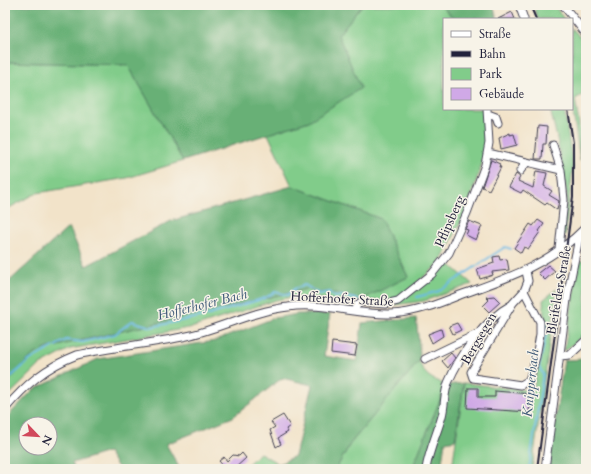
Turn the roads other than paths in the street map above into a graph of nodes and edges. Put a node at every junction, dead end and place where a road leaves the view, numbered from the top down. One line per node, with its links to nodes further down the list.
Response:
1 (519, 5): 3 (street)
2 (563, 5): 4 (street)
3 (524, 18)
4 (583, 26): 5 (street)
5 (586, 34)
6 (488, 112): 7 (street); 9 (street, Pflipsberg)
7 (498, 123)
8 (553, 145): 11 (street)
9 (488, 153): 10 (street); 19 (street, Pflipsberg)
10 (527, 162): 11 (street); 12 (street)
11 (561, 170): 15 (street)
12 (520, 171)
13 (586, 227): 14 (street, Hofferhofer Straße)
14 (580, 233): 15 (street, Hofferhofer Straße); 22 (street, Bleifelder Straße)
15 (559, 249): 16 (street, Hofferhofer Straße)
16 (526, 271): 17 (street); 19 (street, Hofferhofer Straße)
17 (524, 291): 18 (street, Bergsegen); 18 (street, Bergsegen)
18 (513, 304): 20 (street, Bergsegen)
19 (355, 311): 24 (street, Hofferhofer Straße)
20 (479, 333): 23 (street); 25 (street, Bergsegen)
21 (586, 340): 22 (street)
22 (560, 356): 26 (street, Bleifelder Straße)
23 (425, 359)
24 (5, 408)
25 (426, 469)
26 (545, 469)

